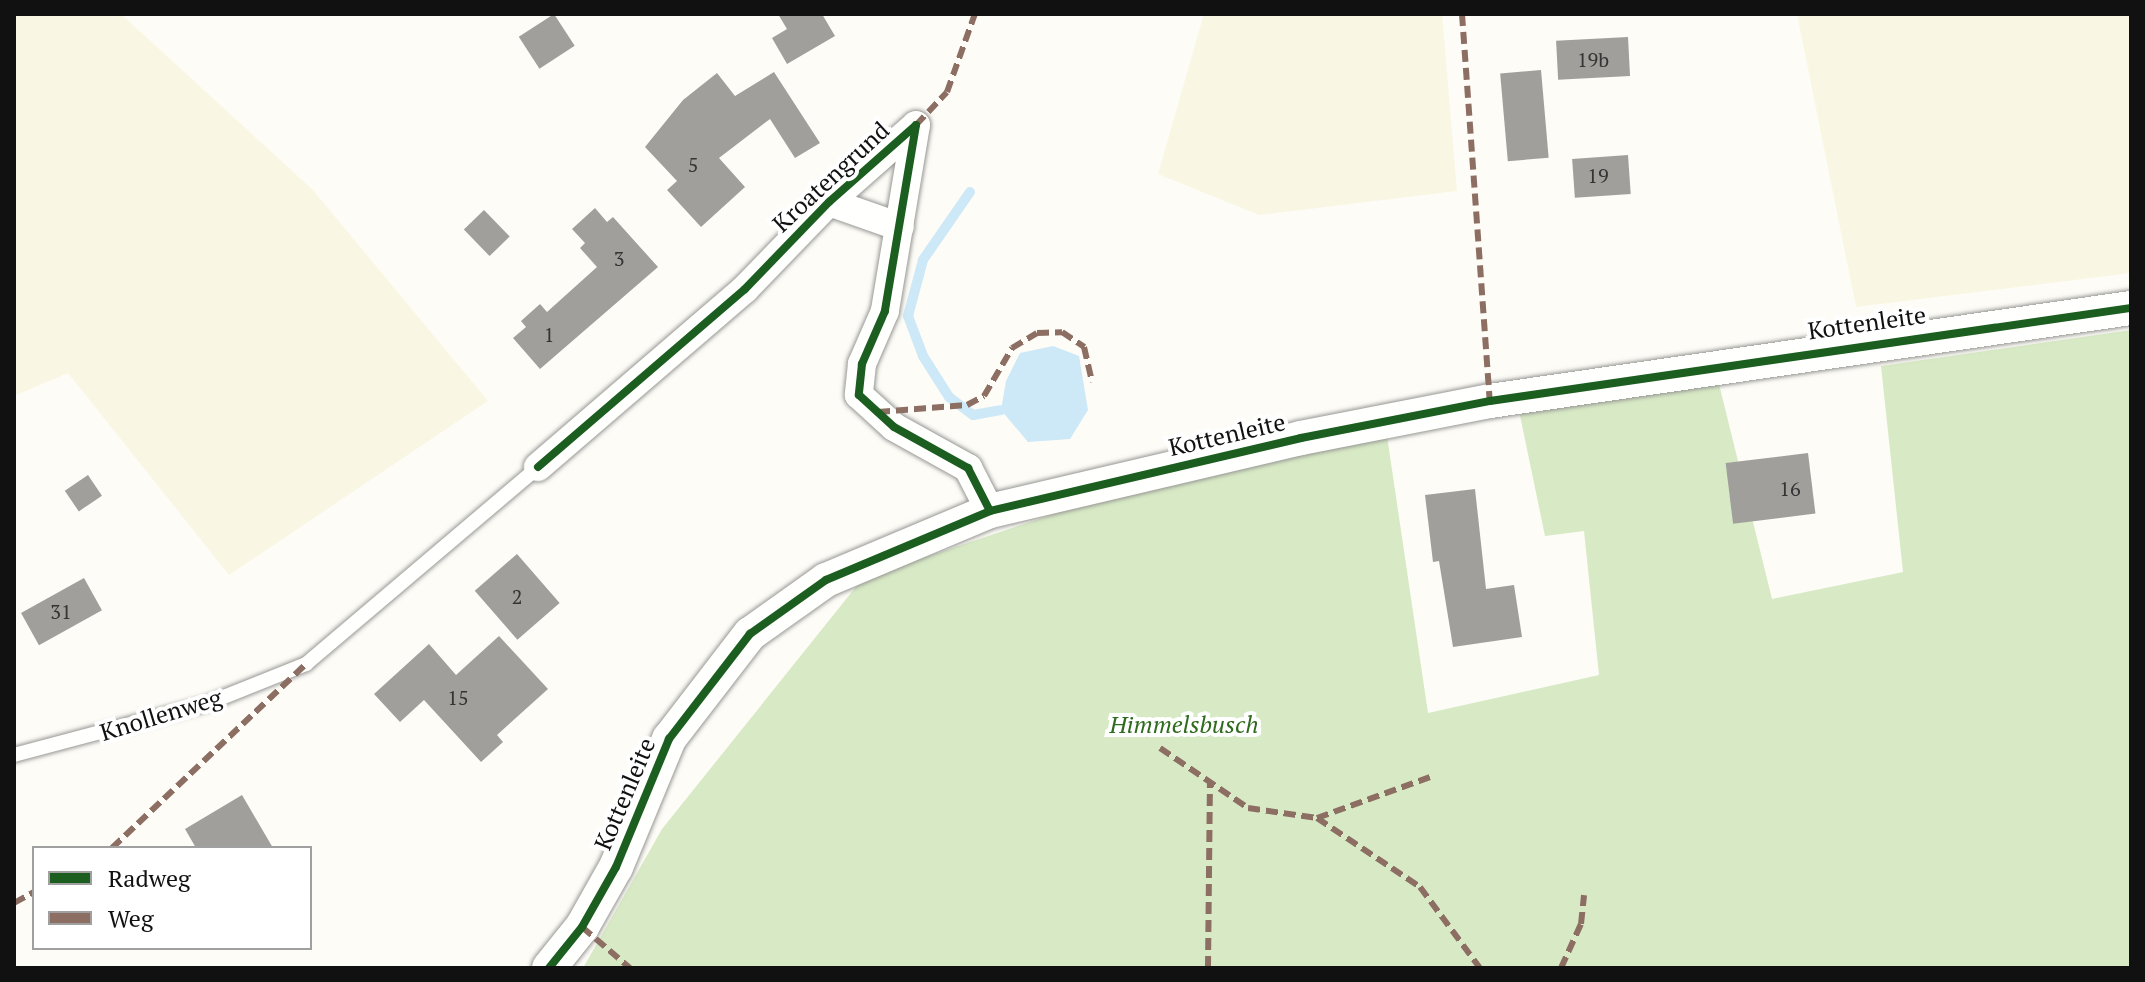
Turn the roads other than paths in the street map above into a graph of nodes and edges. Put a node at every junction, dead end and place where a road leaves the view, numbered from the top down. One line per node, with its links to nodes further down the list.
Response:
1 (829, 202): 2 (street); 2 (street, Kroatengrund); 4 (street, Kroatengrund)
2 (900, 227): 5 (street, Kroatengrund)
3 (2131, 308): 5 (street, Kottenleite)
4 (538, 467): 6 (lane, Kroatengrund)
5 (990, 511): 8 (street, Kottenleite)
6 (306, 664): 7 (lane, Knollenweg)
7 (14, 755)
8 (549, 968)

